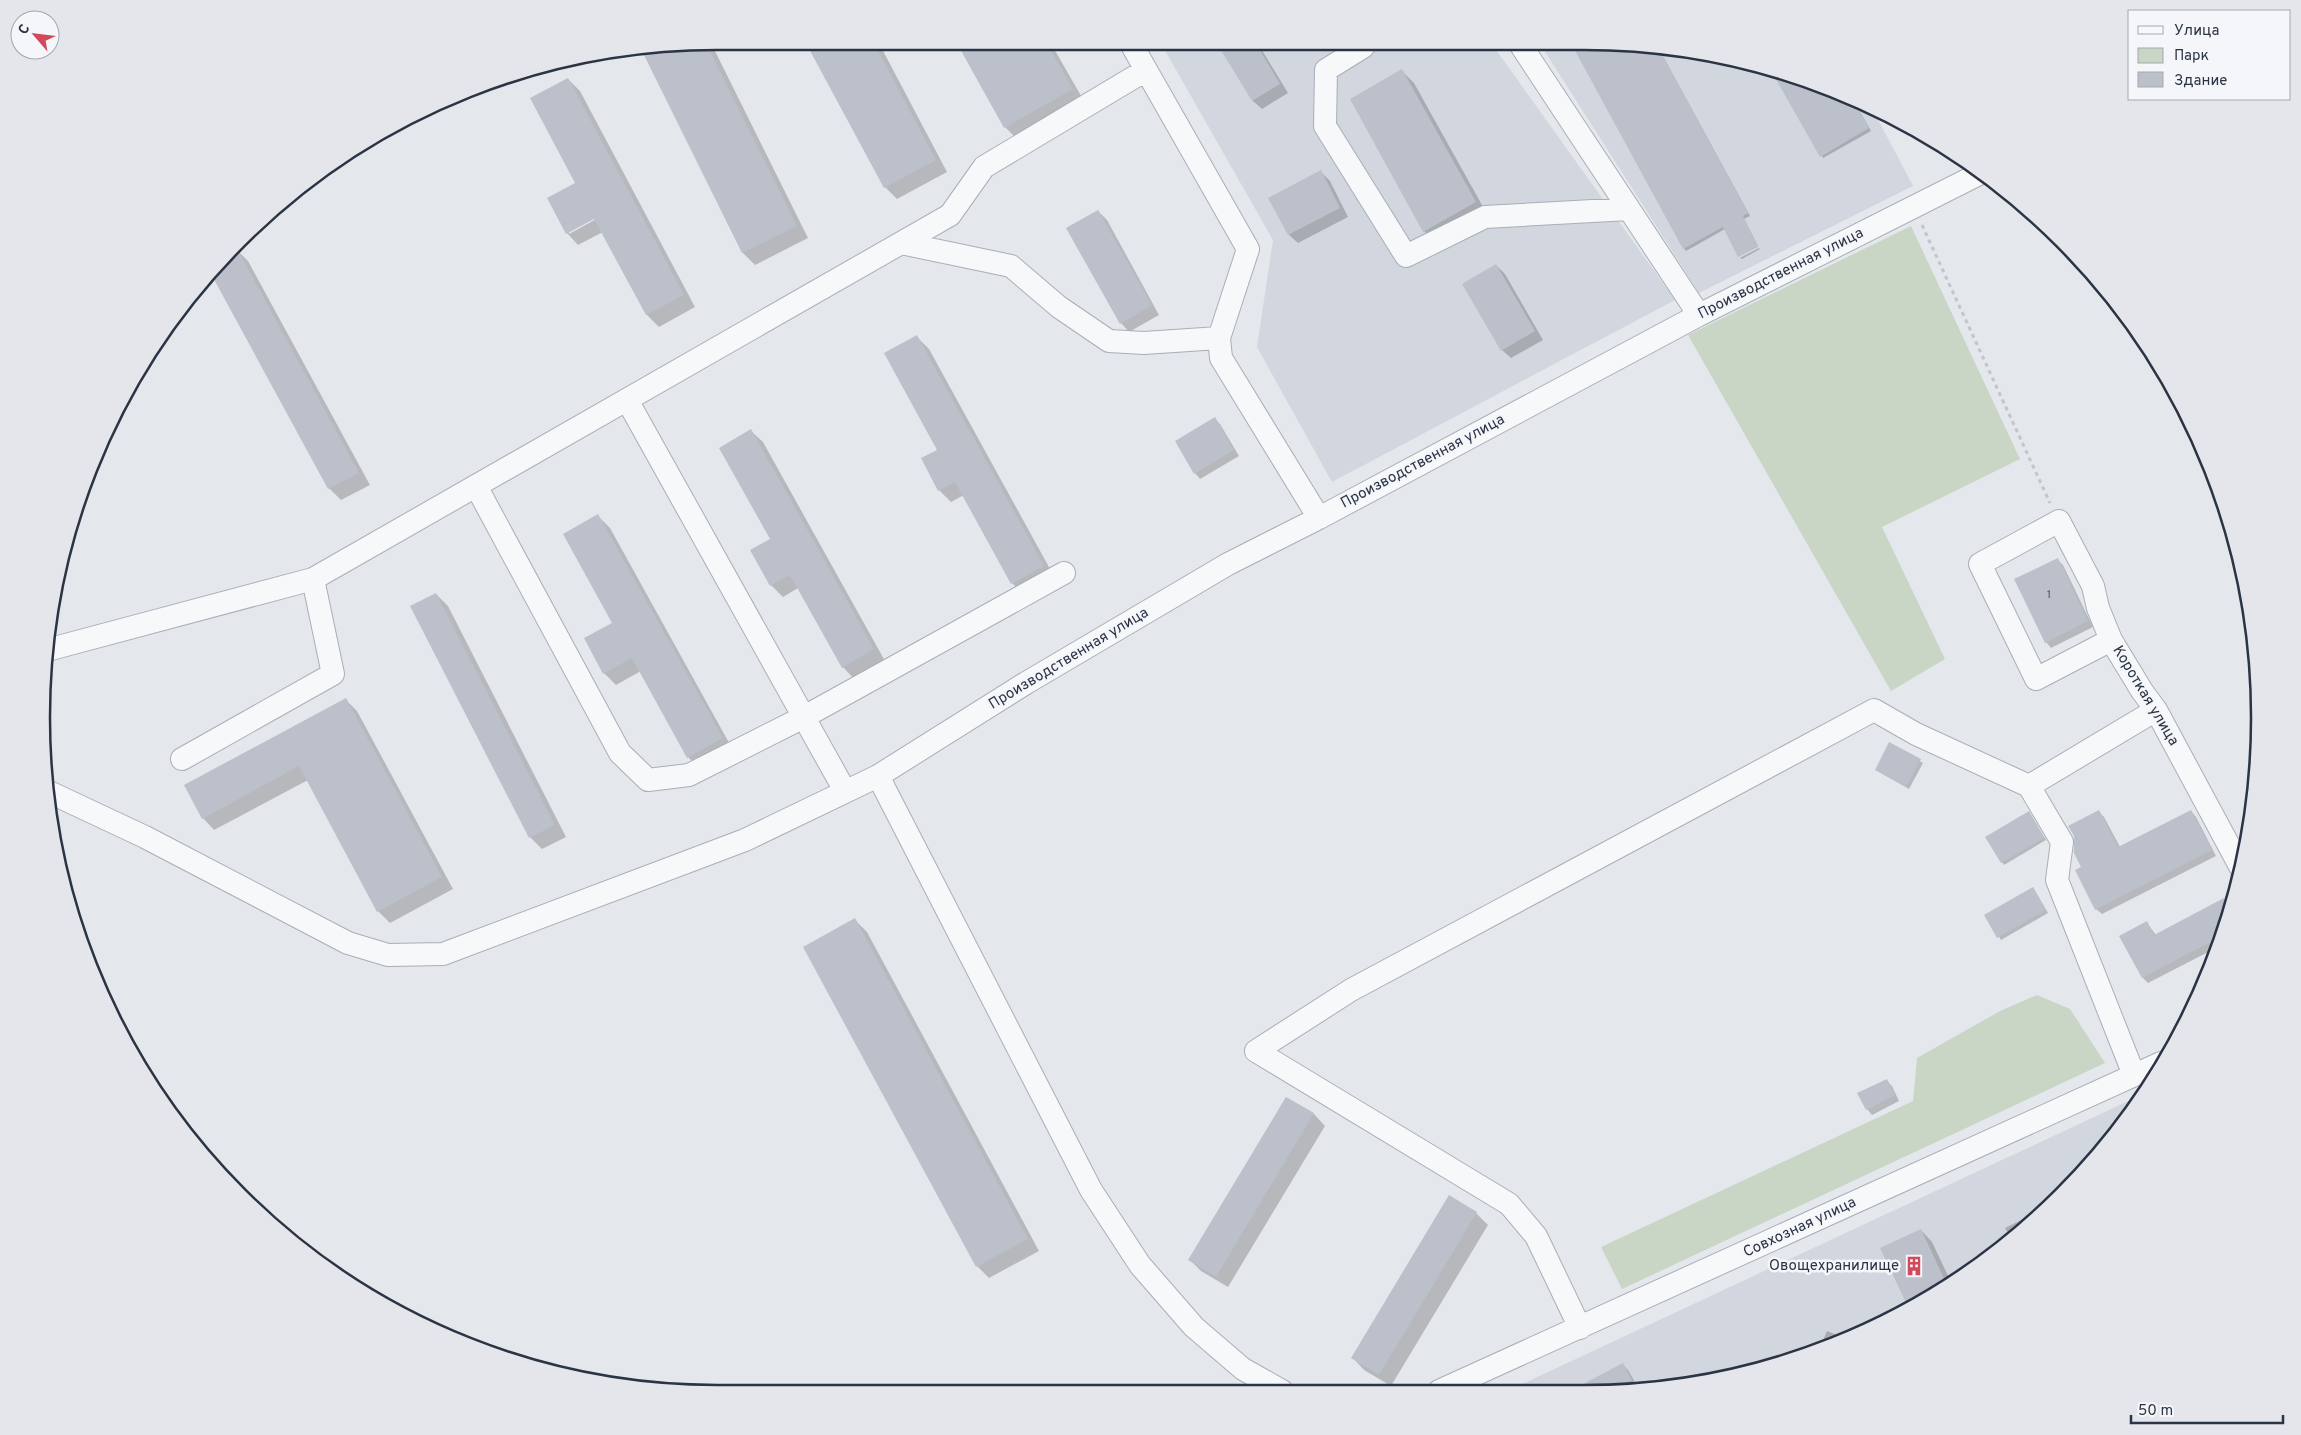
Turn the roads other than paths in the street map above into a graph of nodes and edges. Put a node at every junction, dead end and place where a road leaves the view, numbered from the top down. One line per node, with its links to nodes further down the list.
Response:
1 (1135, 50): 4 (street)
2 (1358, 50): 6 (street)
3 (1524, 50): 6 (street)
4 (1146, 70): 7 (street); 9 (street)
5 (1974, 176): 8 (street, Производственная улица)
6 (1629, 209): 8 (street)
7 (900, 243): 9 (street); 10 (street)
8 (1699, 315): 12 (street, Производственная улица)
9 (1219, 338): 12 (street)
10 (627, 400): 11 (street); 18 (street)
11 (476, 486): 14 (street); 18 (street)
12 (1319, 518): 20 (street, Производственная улица)
13 (1064, 573): 18 (street)
14 (313, 579): 16 (street); 19 (street)
15 (2111, 640): 15 (street, Короткая улица); 17 (street, Короткая улица)
16 (54, 648)
17 (2156, 710): 21 (street); 24 (street, Короткая улица)
18 (804, 717): 22 (street)
19 (182, 758)
20 (878, 776): 22 (street, Производственная улица); 28 (street)
21 (2029, 786): 26 (street); 27 (street)
22 (845, 791): 23 (street, Производственная улица)
23 (55, 795)
24 (2236, 858)
25 (2152, 1067): 26 (street, Совхозная улица)
26 (2134, 1075): 27 (street, Совхозная улица)
27 (1580, 1328): 29 (street, Совхозная улица)
28 (1271, 1385)
29 (1454, 1385)

